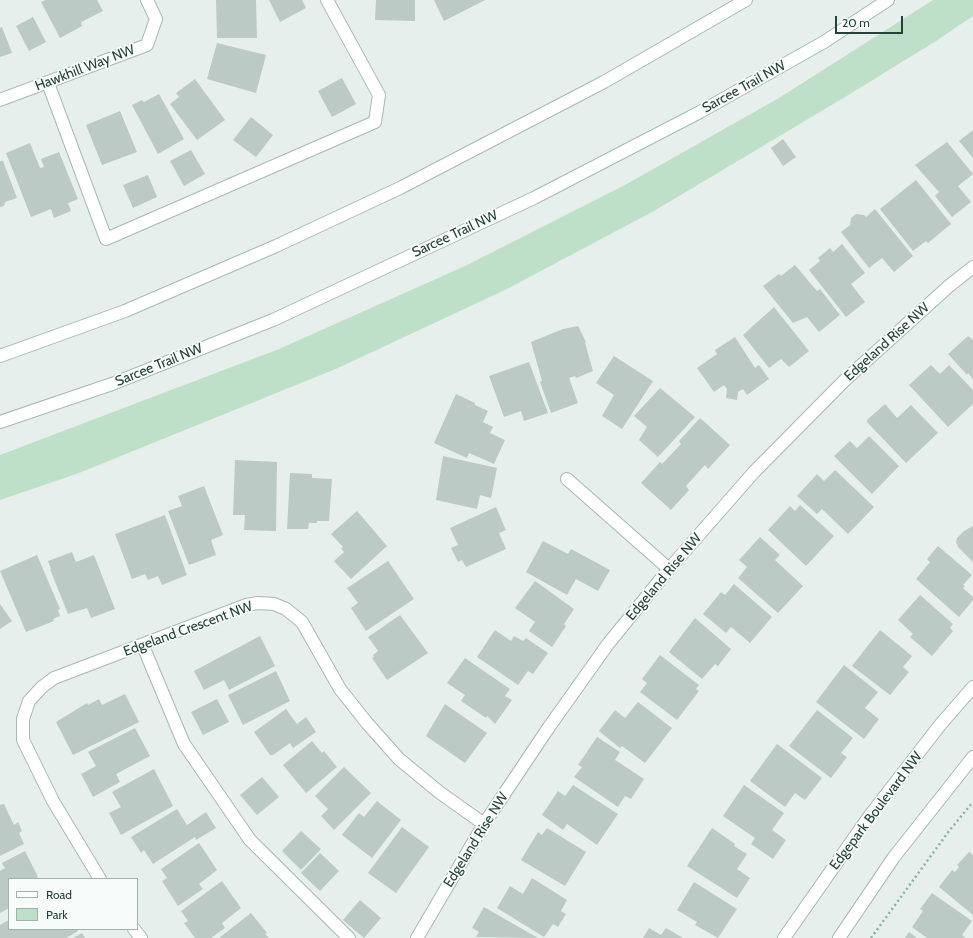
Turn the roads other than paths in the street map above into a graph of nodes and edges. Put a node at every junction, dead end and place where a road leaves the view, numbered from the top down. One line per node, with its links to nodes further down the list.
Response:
1 (147, 0): 5 (street, Hawkhill Way NW)
2 (327, 0): 5 (street)
3 (746, 0): 8 (street)
4 (888, 0): 9 (street, Sarcee Trail NW)
5 (48, 83): 6 (street, Hawkhill Way NW)
6 (0, 100)
7 (973, 267): 11 (street, Edgeland Rise NW)
8 (0, 356)
9 (0, 422)
10 (567, 479): 11 (street)
11 (669, 569): 15 (street, Edgeland Rise NW)
12 (143, 646): 15 (street, Edgeland Crescent NW); 16 (street, Edgeland Crescent NW); 19 (street)
13 (973, 687): 21 (street, Edgepark Boulevard NW)
14 (973, 756): 22 (street)
15 (484, 824): 20 (street, Edgeland Rise NW)
16 (99, 878)
17 (135, 930): 18 (street)
18 (141, 938)
19 (349, 938)
20 (417, 938)
21 (784, 938)
22 (839, 938)

